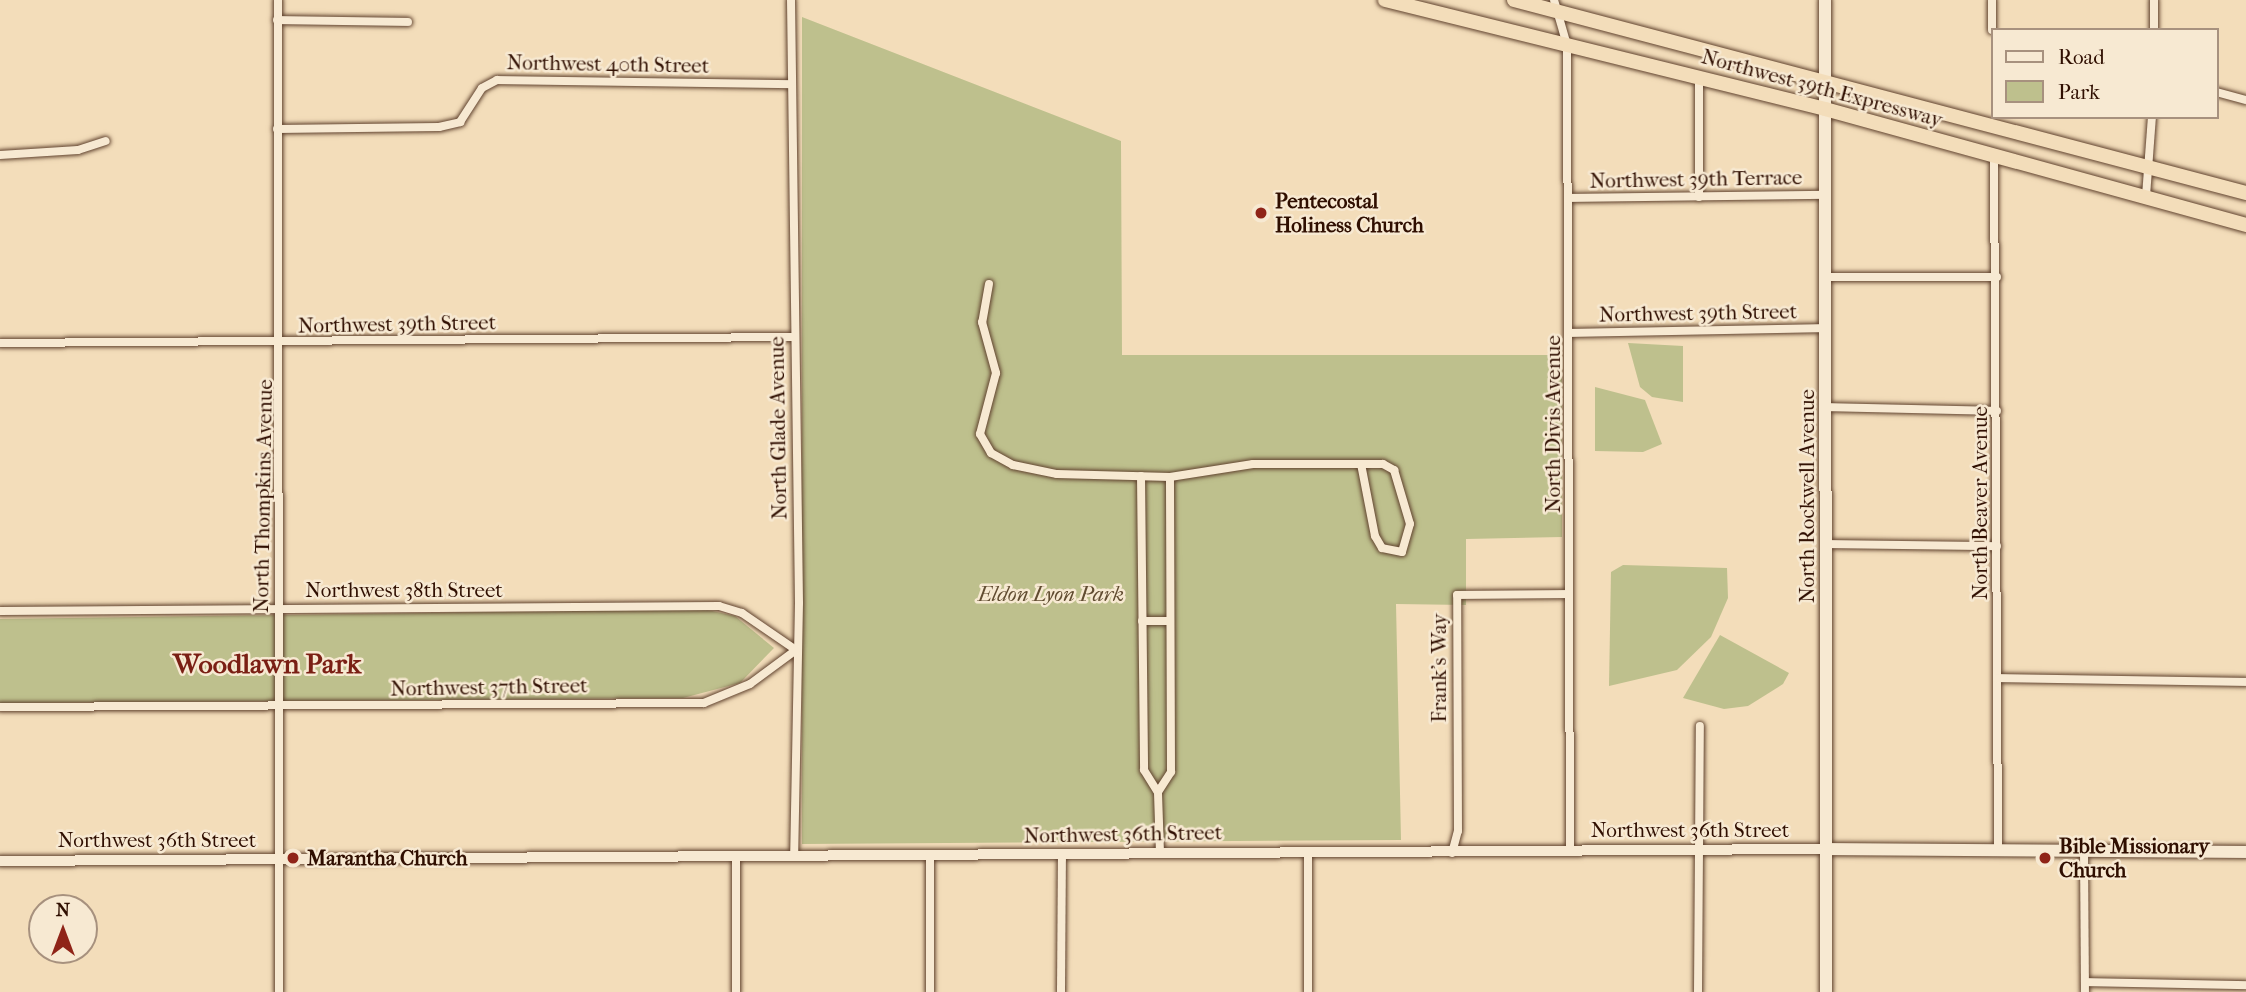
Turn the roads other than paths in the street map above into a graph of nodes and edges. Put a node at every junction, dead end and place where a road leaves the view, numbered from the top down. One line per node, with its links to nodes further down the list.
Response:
1 (278, 0): 9 (street, North Thompkins Avenue)
2 (792, 0): 16 (street, North Glade Avenue)
3 (1385, 0): 13 (highway, Northwest 39th Expressway)
4 (1514, 0): 8 (highway, Northwest 39th Expressway)
5 (1825, 0): 15 (main road, North Rockwell Avenue)
6 (1992, 0): 11 (street)
7 (2154, 0): 12 (street)
8 (1554, 5): 13 (street, North Divis Avenue); 15 (highway, Northwest 39th Expressway)
9 (277, 20): 10 (street); 22 (street, North Thompkins Avenue)
10 (408, 22)
11 (1993, 28)
12 (2154, 28)
13 (1567, 46): 14 (highway, Northwest 39th Expressway); 31 (street, North Divis Avenue)
14 (1699, 76): 19 (highway, Northwest 39th Expressway); 30 (street)
15 (1825, 83): 19 (main road, North Rockwell Avenue); 21 (highway, Northwest 39th Expressway)
16 (791, 84): 22 (street, Northwest 40th Street); 38 (street, North Glade Avenue)
17 (2218, 93): 18 (street)
18 (2246, 100)
19 (1825, 109): 24 (highway, Northwest 39th Expressway); 28 (main road, North Rockwell Avenue)
20 (2152, 119): 26 (street)
21 (1993, 121): 26 (highway, Northwest 39th Expressway)
22 (277, 129): 39 (street, North Thompkins Avenue)
23 (106, 141): 25 (street)
24 (1994, 154): 29 (highway, Northwest 39th Expressway); 34 (street, North Beaver Avenue)
25 (0, 155)
26 (2151, 166): 27 (highway, Northwest 39th Expressway); 29 (street)
27 (2246, 193)
28 (1825, 195): 30 (street, Northwest 39th Terrace); 33 (main road, North Rockwell Avenue)
29 (2146, 196): 32 (highway, Northwest 39th Expressway)
30 (1699, 197): 31 (street, Northwest 39th Terrace)
31 (1568, 198): 37 (street, North Divis Avenue)
32 (2246, 225)
33 (1827, 277): 34 (street); 36 (main road, North Rockwell Avenue)
34 (1997, 277): 42 (street, North Beaver Avenue)
35 (989, 284): 44 (street)
36 (1826, 328): 37 (street, Northwest 39th Street); 41 (main road, North Rockwell Avenue)
37 (1571, 333): 48 (street, North Divis Avenue)
38 (794, 337): 39 (street, Northwest 39th Street); 53 (street, North Glade Avenue)
39 (282, 342): 40 (street, Northwest 39th Street); 49 (street, North Thompkins Avenue)
40 (0, 343)
41 (1826, 407): 42 (street); 46 (main road, North Rockwell Avenue)
42 (1997, 411): 47 (street, North Beaver Avenue)
43 (1362, 464): 43 (street); 45 (street)
44 (1141, 476): 45 (street); 51 (street)
45 (1170, 477): 52 (street)
46 (1827, 544): 47 (street); 61 (main road, North Rockwell Avenue)
47 (1997, 546): 54 (street, North Beaver Avenue)
48 (1569, 594): 62 (street, North Divis Avenue); 68 (street, Frank's Way)
49 (279, 608): 50 (street, Northwest 38th Street); 53 (street, Northwest 38th Street); 56 (street, North Thompkins Avenue)
50 (0, 611)
51 (1142, 621): 52 (street); 59 (street)
52 (1170, 621): 59 (street)
53 (796, 650): 56 (street, Northwest 37th Street); 69 (street, North Glade Avenue)
54 (1997, 678): 55 (street); 64 (street, North Beaver Avenue)
55 (2246, 682)
56 (278, 706): 57 (street, Northwest 37th Street); 72 (street, North Thompkins Avenue)
57 (0, 707)
58 (1700, 726): 60 (street)
59 (1158, 792): 67 (street)
60 (1698, 849): 61 (street, Northwest 36th Street); 62 (street, Northwest 36th Street); 82 (street)
61 (1826, 849): 64 (main road, Northwest 36th Street); 83 (main road, North Rockwell Avenue)
62 (1570, 850): 68 (street, Northwest 36th Street)
63 (1308, 851): 67 (street, Northwest 36th Street); 68 (street, Northwest 36th Street); 81 (street)
64 (1998, 851): 65 (main road, Northwest 36th Street)
65 (2084, 851): 66 (main road, Northwest 36th Street); 75 (street)
66 (2246, 852)
67 (1160, 853): 71 (street, Northwest 36th Street)
68 (1452, 853)
69 (794, 855): 70 (street, Northwest 36th Street); 73 (street, Northwest 36th Street)
70 (930, 855): 71 (street, Northwest 36th Street); 79 (street)
71 (1062, 855): 80 (street)
72 (280, 858): 73 (street, Northwest 36th Street); 74 (street, Northwest 36th Street); 77 (street, North Thompkins Avenue)
73 (736, 858): 78 (street)
74 (0, 861)
75 (2085, 982): 76 (street); 84 (street)
76 (2246, 985)
77 (279, 992)
78 (736, 992)
79 (930, 992)
80 (1061, 992)
81 (1308, 992)
82 (1698, 992)
83 (1826, 992)
84 (2085, 992)

